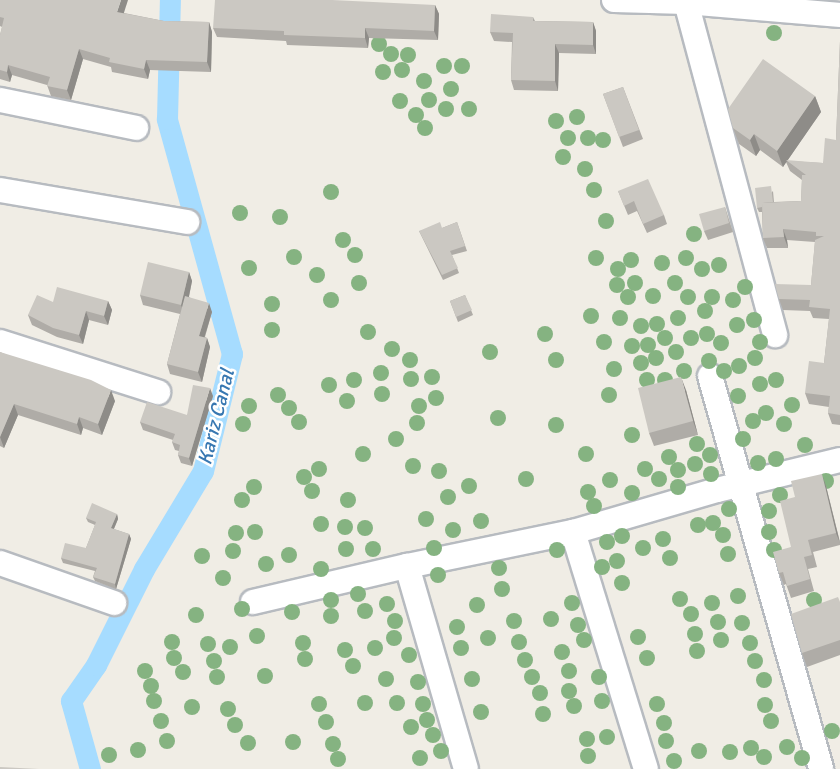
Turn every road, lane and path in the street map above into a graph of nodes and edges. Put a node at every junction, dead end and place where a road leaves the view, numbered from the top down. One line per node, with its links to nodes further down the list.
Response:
1 (614, 0): 2 (street)
2 (692, 2): 3 (street); 8 (street)
3 (840, 15)
4 (0, 100): 5 (street)
5 (136, 128)
6 (0, 190): 7 (street)
7 (187, 222)
8 (775, 335)
9 (0, 342): 11 (street)
10 (710, 376): 13 (street)
11 (158, 392)
12 (840, 460): 13 (street)
13 (742, 484): 14 (street); 22 (street)
14 (573, 532): 16 (street); 21 (street)
15 (0, 563): 18 (street)
16 (407, 566): 17 (street); 20 (street)
17 (253, 602)
18 (114, 603)
19 (840, 766): 23 (street)
20 (466, 769)
21 (646, 769)
22 (821, 769)
23 (831, 769)

